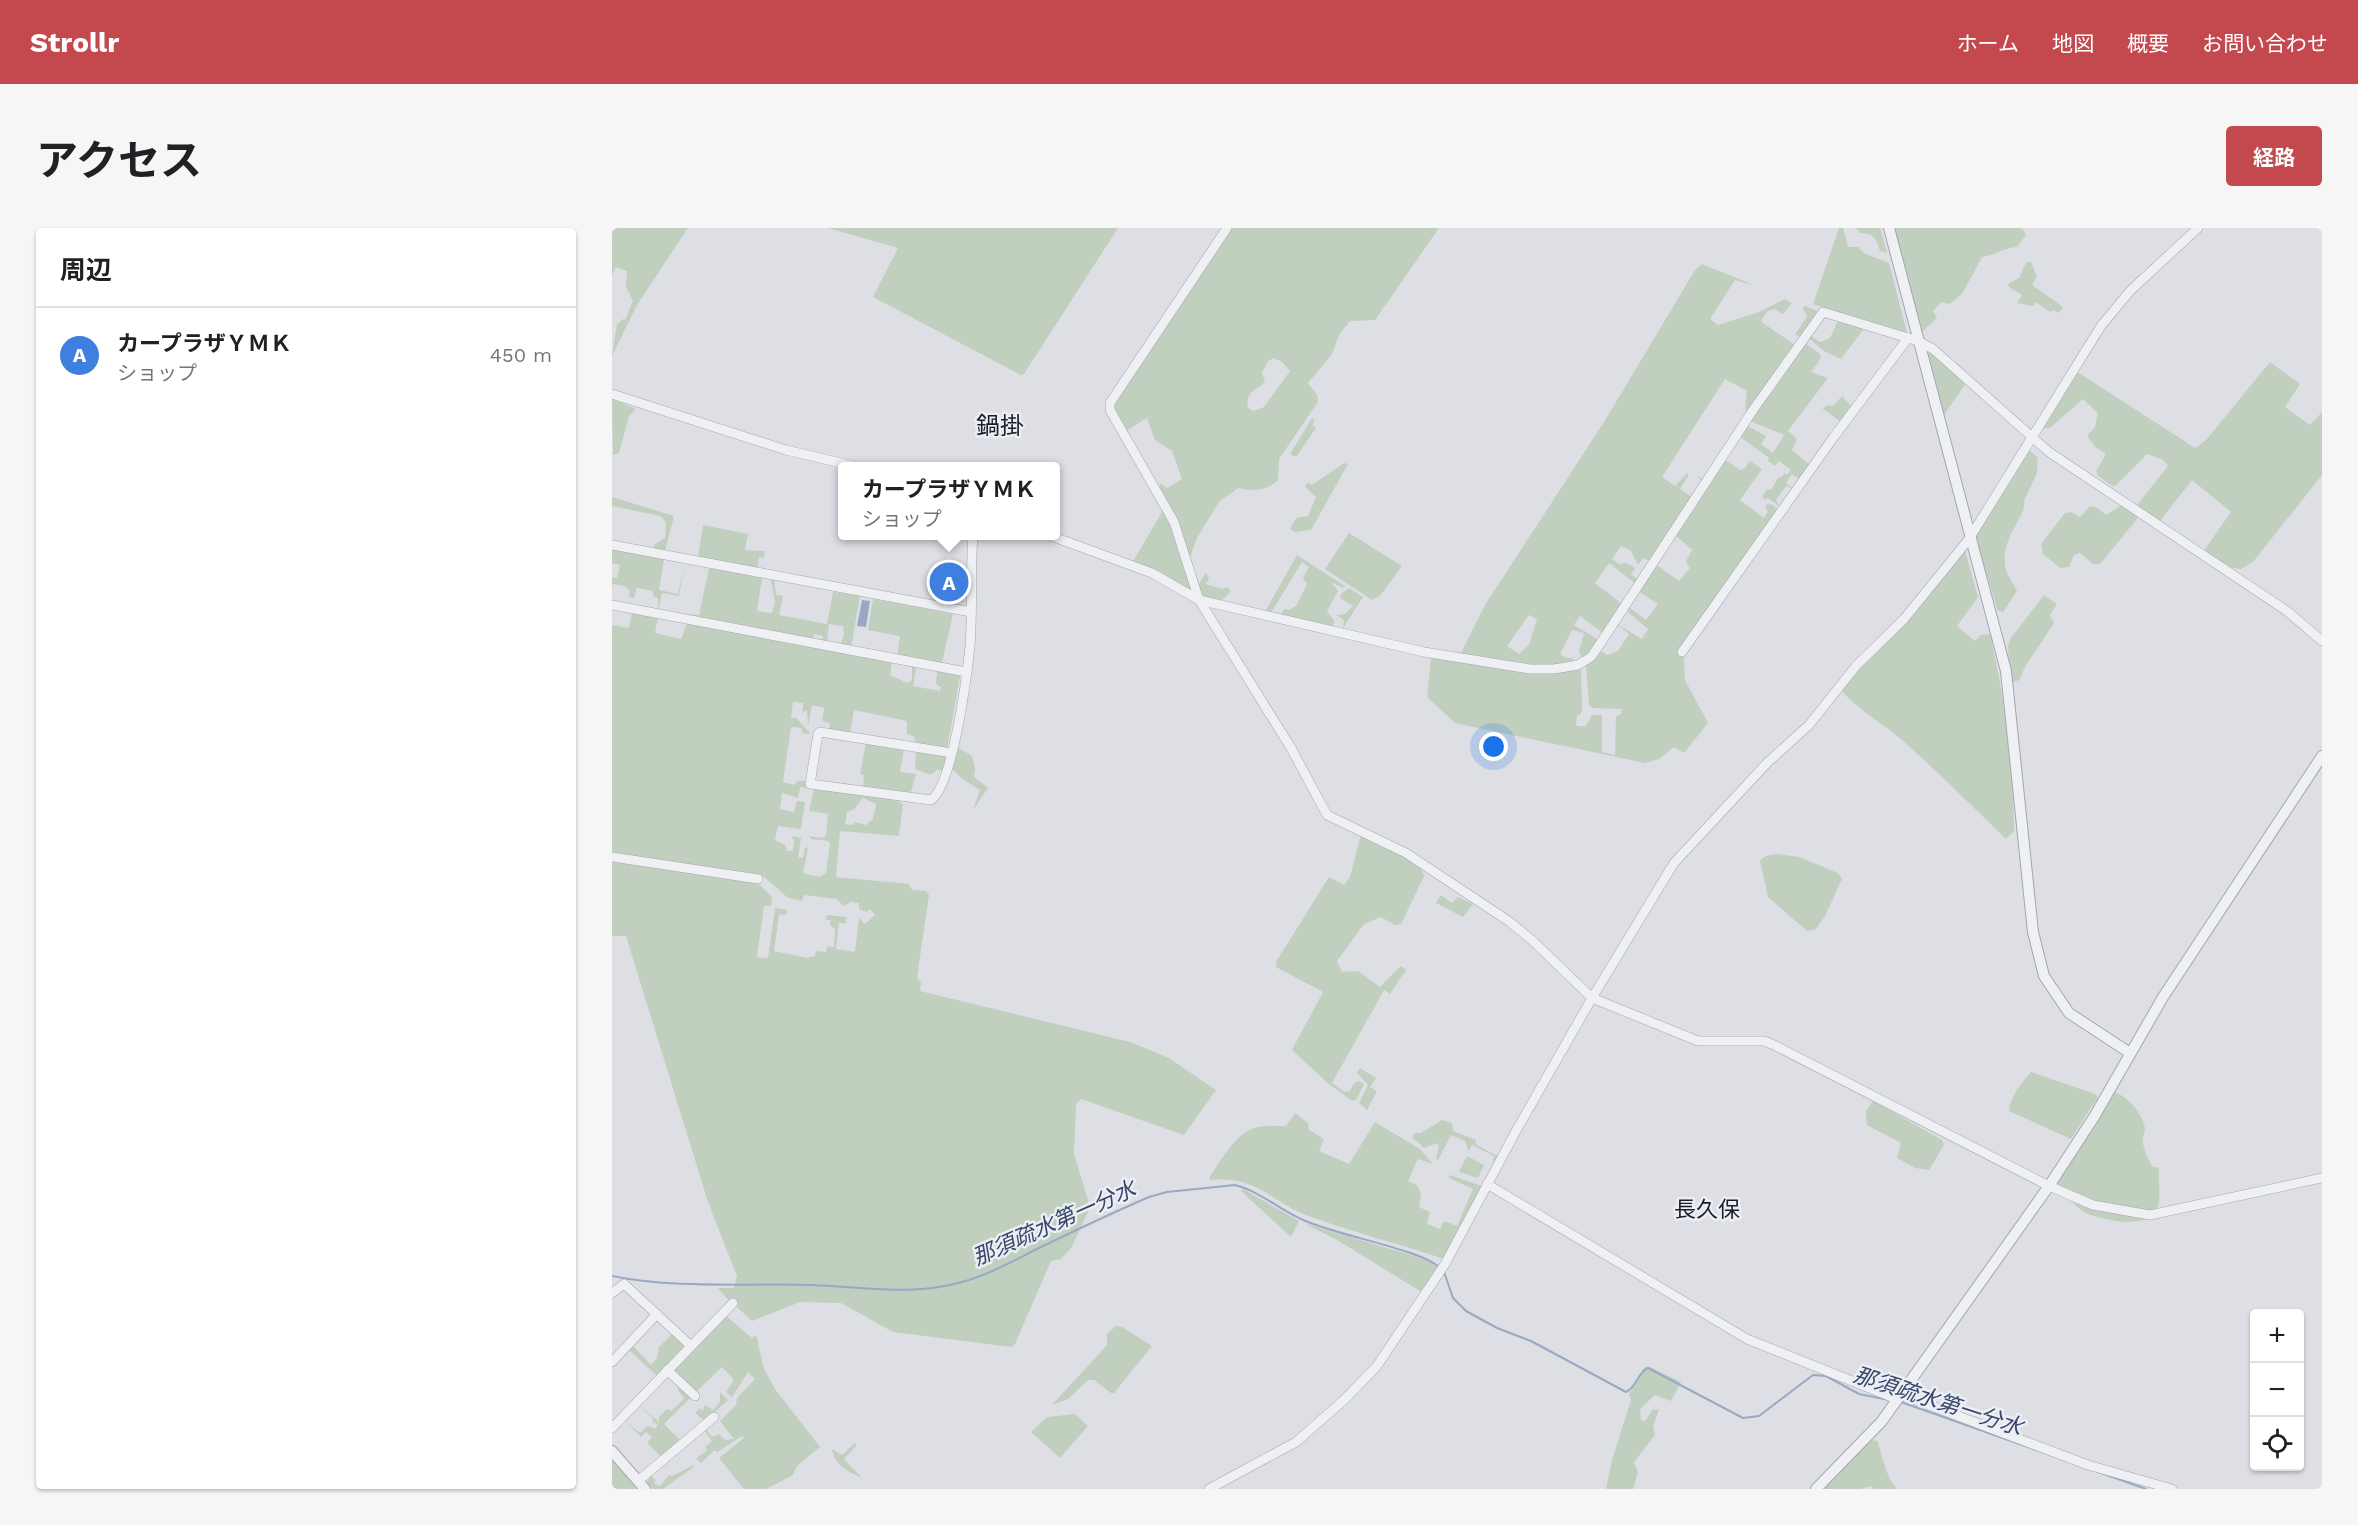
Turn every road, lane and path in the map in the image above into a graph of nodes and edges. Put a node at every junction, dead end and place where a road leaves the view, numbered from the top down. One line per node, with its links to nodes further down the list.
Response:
1 (1227, 228): 12 (street)
2 (1889, 228): 4 (street)
3 (2198, 228): 6 (street)
4 (1913, 340): 6 (street); 9 (street); 12 (street); 16 (street)
5 (612, 394): 7 (street)
6 (2031, 438): 9 (street); 15 (street)
7 (838, 462)
8 (1060, 539): 12 (street)
9 (1969, 539): 22 (street); 23 (street)
10 (973, 540): 14 (street)
11 (612, 545): 14 (street)
12 (1199, 600): 22 (street)
13 (612, 605): 17 (street)
14 (971, 612): 17 (street)
15 (2322, 641)
16 (1682, 652)
17 (966, 672): 18 (street)
18 (952, 753): 18 (street)
19 (2322, 756): 23 (street)
20 (612, 857): 21 (street)
21 (758, 879)
22 (1592, 998): 25 (street); 26 (street)
23 (2130, 1053): 26 (street)
24 (2322, 1179): 26 (street)
25 (1487, 1184): 34 (street); 39 (street)
26 (2049, 1186): 34 (street)
27 (612, 1293): 29 (street)
28 (733, 1303): 30 (street)
29 (657, 1314): 30 (street); 31 (street)
30 (691, 1346): 32 (street)
31 (612, 1362)
32 (667, 1370): 33 (street); 36 (street)
33 (695, 1396)
34 (1899, 1396): 40 (street); 41 (street)
35 (714, 1417): 38 (street)
36 (612, 1428)
37 (612, 1451): 38 (street)
38 (641, 1485)
39 (1209, 1489)
40 (1816, 1489)
41 (2172, 1489)

